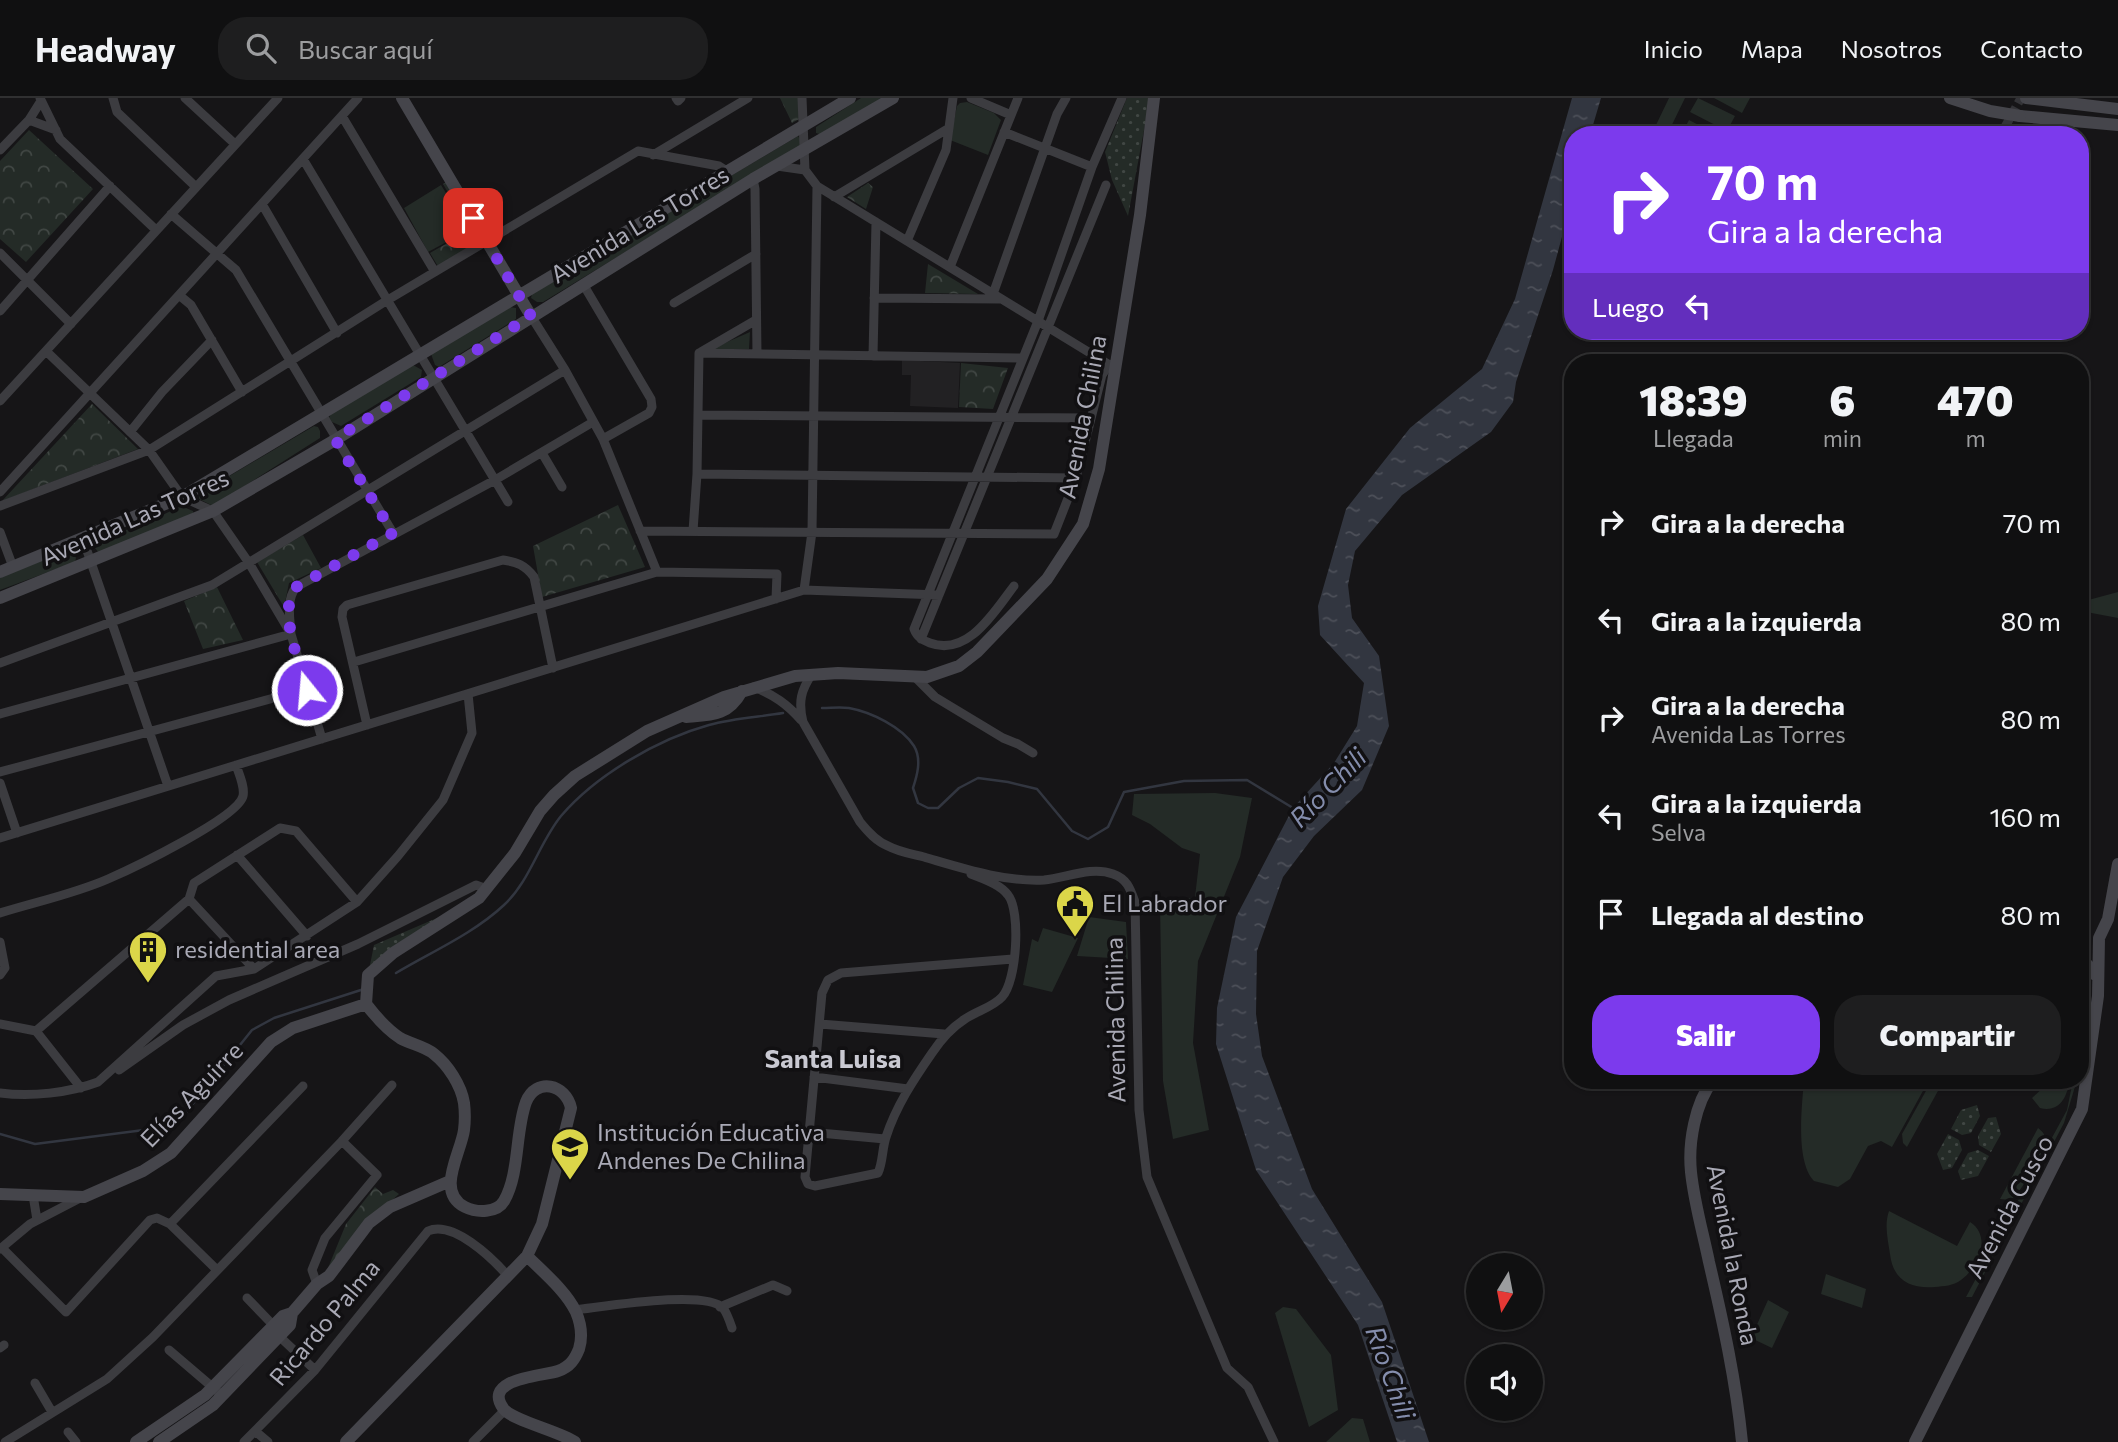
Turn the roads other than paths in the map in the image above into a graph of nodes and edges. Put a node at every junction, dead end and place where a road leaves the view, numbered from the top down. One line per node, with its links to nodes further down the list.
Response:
1 (113, 98): 42 (street)
2 (185, 98): 28 (street)
3 (358, 98): 21 (street)
4 (402, 98): 48 (street)
5 (748, 98): 32 (street)
6 (802, 98): 23 (street)
7 (850, 98): 23 (street, Avenida Las Torres)
8 (892, 98): 29 (street, Avenida Las Torres)
9 (953, 98): 25 (street)
10 (971, 98): 20 (street)
11 (1018, 98): 20 (street)
12 (1066, 98): 30 (street)
13 (1122, 98): 35 (street)
14 (1154, 98): 79 (street, Avenida Chilina)
15 (1950, 98): 24 (street, bridge)
16 (2027, 98): 19 (street)
17 (40, 99): 22 (street); 26 (street)
18 (273, 100): 28 (street)
19 (2118, 109)
20 (1011, 115): 27 (street)
21 (342, 116): 33 (street); 54 (street)
22 (29, 120): 26 (street); 31 (street)
23 (805, 125): 29 (street); 37 (street, Avenida Las Torres)
24 (2118, 125)
25 (949, 128): 43 (street); 49 (street)
26 (55, 130): 40 (street)
27 (1004, 132): 30 (street); 53 (street)
28 (236, 144): 42 (street)
29 (804, 149): 34 (street, Avenida Las Torres); 36 (street)
30 (1045, 149): 35 (street); 59 (street)
31 (0, 150)
32 (653, 155): 37 (street); 48 (street)
33 (303, 159): 44 (street); 61 (street)
34 (777, 166): 36 (street); 38 (street, Avenida Las Torres)
35 (1092, 167): 66 (street)
36 (805, 170): 41 (street)
37 (727, 171): 58 (street, Avenida Las Torres)
38 (753, 180): 52 (street); 56 (street, Avenida Las Torres)
39 (1106, 185): 68 (street)
40 (110, 186): 47 (street); 55 (street)
41 (817, 186): 43 (street); 74 (street)
42 (196, 187): 45 (street)
43 (834, 197): 46 (street)
44 (262, 204): 51 (street); 69 (street)
45 (171, 214): 47 (street); 51 (street)
46 (876, 222): 49 (street); 60 (street)
47 (156, 230): 67 (street)
48 (487, 241): 54 (street); 58 (street)
49 (907, 242): 53 (street)
50 (0, 253): 55 (street)
51 (217, 254): 57 (street); 78 (street)
52 (756, 254): 62 (street); 65 (street)
53 (950, 267): 59 (street)
54 (435, 272): 61 (street)
55 (27, 280): 63 (street); 67 (street)
56 (583, 284): 64 (street, Avenida Las Torres); 95 (street)
57 (179, 295): 70 (street); 83 (street)
58 (519, 296): 64 (street); 75 (street, Avenida Las Torres)
59 (997, 296): 60 (street); 66 (street)
60 (874, 298): 76 (street)
61 (386, 302): 69 (street); 75 (street)
62 (674, 303)
63 (0, 311)
64 (531, 316): 80 (street); 81 (street, Avenida Las Torres)
65 (756, 320): 72 (street); 73 (street)
66 (1038, 321): 68 (street); 77 (street)
67 (71, 324): 71 (street)
68 (1048, 327): 79 (street); 89 (street)
69 (337, 333): 78 (street)
70 (212, 340): 82 (street); 92 (street)
71 (46, 351): 83 (street); 84 (street)
72 (699, 353): 73 (street); 86 (street)
73 (757, 354): 74 (street)
74 (814, 355): 76 (street); 87 (street)
75 (419, 356): 81 (street); 85 (street, Avenida Las Torres)
76 (873, 356): 77 (street)
77 (1022, 358): 88 (street)
78 (290, 362): 82 (street); 85 (street)
79 (1112, 366): 90 (street); 138 (street, Avenida Chilina)
80 (565, 370): 91 (street); 93 (street)
81 (432, 378): 93 (street); 94 (street, Avenida Las Torres)
82 (242, 392): 96 (street)
83 (90, 393): 92 (street); 105 (street)
84 (0, 401)
85 (321, 415): 94 (street); 107 (street, Avenida Las Torres)
86 (698, 415): 87 (street); 98 (street)
87 (814, 416): 88 (street); 99 (street)
88 (998, 418): 89 (street); 100 (street)
89 (1011, 418): 90 (street); 101 (street)
90 (1090, 418): 102 (street)
91 (593, 422): 95 (street); 97 (street)
92 (130, 432): 96 (street)
93 (465, 432): 103 (street); 106 (street)
94 (335, 439): 106 (street); 110 (street, Avenida Las Torres)
95 (603, 439): 111 (street)
96 (149, 450): 107 (street); 109 (street)
97 (542, 453): 103 (street); 104 (street)
98 (697, 474): 99 (street); 112 (street)
99 (813, 476): 100 (street); 114 (street)
100 (974, 477): 101 (street); 116 (street)
101 (987, 477): 102 (street); 117 (street)
102 (1076, 478): 117 (street)
103 (495, 480): 108 (street); 115 (street)
104 (562, 487)
105 (0, 492)
106 (368, 492): 115 (street); 120 (street)
107 (182, 496): 110 (street); 118 (street, Avenida Las Torres)
108 (508, 502)
109 (0, 506)
110 (214, 511): 119 (street, Avenida Las Torres); 120 (street)
111 (640, 531): 112 (street); 123 (street)
112 (693, 531): 114 (street)
113 (0, 532): 121 (street)
114 (812, 532): 116 (street); 125 (street)
115 (393, 533): 132 (street)
116 (952, 533): 117 (street); 126 (street)
117 (964, 533): 127 (street)
118 (83, 539): 119 (street); 121 (street, Avenida Las Torres)
119 (91, 563): 128 (street, Avenida Las Torres); 131 (street)
120 (249, 563): 131 (street); 132 (street)
121 (13, 567): 122 (street, Avenida Las Torres)
122 (0, 572)
123 (657, 572): 129 (street); 130 (street)
124 (1014, 586): 133 (street)
125 (804, 590): 126 (street); 129 (street)
126 (928, 594): 127 (street); 133 (street)
127 (939, 595): 133 (street)
128 (0, 598)
129 (776, 599): 136 (street)
130 (541, 607): 134 (street); 134 (street); 136 (street)
131 (111, 621): 135 (street); 139 (street)
132 (291, 634): 139 (street); 141 (street)
133 (921, 639)
134 (354, 662): 145 (street)
135 (0, 663)
136 (553, 668): 142 (street)
137 (812, 674): 138 (street, Avenida Chilina); 140 (street, Avenida Chilina); 144 (street)
138 (914, 676): 148 (street)
139 (131, 678): 143 (street); 146 (street)
140 (748, 689): 144 (street, Avenida Chilina); 158 (street, Avenida Chilina)
141 (307, 690): 146 (street); 147 (street)
142 (468, 694): 145 (street); 160 (street)
143 (0, 714)
144 (803, 722): 157 (street, Avenida Chilina)
145 (367, 725): 147 (street)
146 (149, 732): 150 (street); 152 (street)
147 (322, 739): 149 (street)
148 (1033, 753)
149 (236, 765): 152 (street); 161 (street)
150 (0, 772)
151 (0, 783): 153 (street)
152 (168, 786): 153 (street)
153 (17, 833): 154 (street)
154 (0, 838)
155 (237, 855): 159 (street); 160 (street); 162 (street)
156 (2118, 864): 163 (street, Avenida Cusco)
157 (956, 867): 166 (street); 223 (street, Avenida Chilina)
158 (487, 889): 171 (street, Avenida Chilina); 178 (street)
159 (189, 899): 168 (street); 174 (street)
160 (357, 902): 162 (street)
161 (0, 913)
162 (307, 936): 168 (street)
163 (2099, 938): 165 (street); 170 (street, Avenida Cusco)
164 (0, 942): 169 (street)
165 (2089, 948)
166 (1013, 959): 173 (street); 175 (street)
167 (2089, 966): 170 (street)
168 (254, 969): 178 (street)
169 (0, 975)
170 (2098, 978): 176 (street, Avenida Cusco)
171 (366, 998): 189 (street); 192 (street, Elías Aguirre)
172 (0, 1024): 174 (street)
173 (820, 1024): 175 (street); 177 (street)
174 (36, 1031): 181 (street)
175 (944, 1034): 182 (street)
176 (2089, 1065)
177 (814, 1077): 182 (street); 186 (street)
178 (98, 1082): 181 (street)
179 (392, 1085): 188 (street)
180 (303, 1086): 194 (street)
181 (81, 1088): 185 (street)
182 (908, 1089): 187 (street)
183 (1709, 1089): 224 (street, Avenida la Ronda)
184 (2085, 1089): 225 (street, Avenida Cusco)
185 (0, 1093)
186 (809, 1132): 187 (street); 187 (street)
187 (885, 1139)
188 (342, 1141): 197 (street); 199 (street)
189 (450, 1181): 196 (street); 199 (street)
190 (0, 1194): 191 (street, Elías Aguirre)
191 (33, 1195): 192 (street, Elías Aguirre); 193 (street)
192 (84, 1196): 193 (street)
193 (37, 1220): 195 (street)
194 (170, 1224): 195 (street); 197 (street)
195 (1, 1249)
196 (527, 1256): 198 (street); 203 (street)
197 (216, 1269): 211 (street)
198 (506, 1275): 207 (street, Ricardo Palma); 214 (street)
199 (317, 1284): 205 (street)
200 (787, 1291): 202 (street)
201 (247, 1298): 205 (street)
202 (720, 1307): 203 (street); 204 (street)
203 (575, 1310): 210 (street)
204 (733, 1328)
205 (277, 1332): 207 (street); 209 (street)
206 (169, 1350): 209 (street)
207 (315, 1370): 212 (street, Ricardo Palma)
208 (35, 1383): 211 (street)
209 (218, 1392): 217 (street); 218 (street)
210 (504, 1411): 221 (street); 222 (street)
211 (52, 1412): 215 (street)
212 (255, 1431): 219 (street, Ricardo Palma); 220 (street)
213 (68, 1432): 216 (street)
214 (348, 1441)
215 (5, 1442)
216 (76, 1442)
217 (136, 1442)
218 (159, 1442)
219 (244, 1442)
220 (268, 1442)
221 (473, 1442)
222 (575, 1442)
223 (1274, 1442)
224 (1742, 1442)
225 (1915, 1442)

